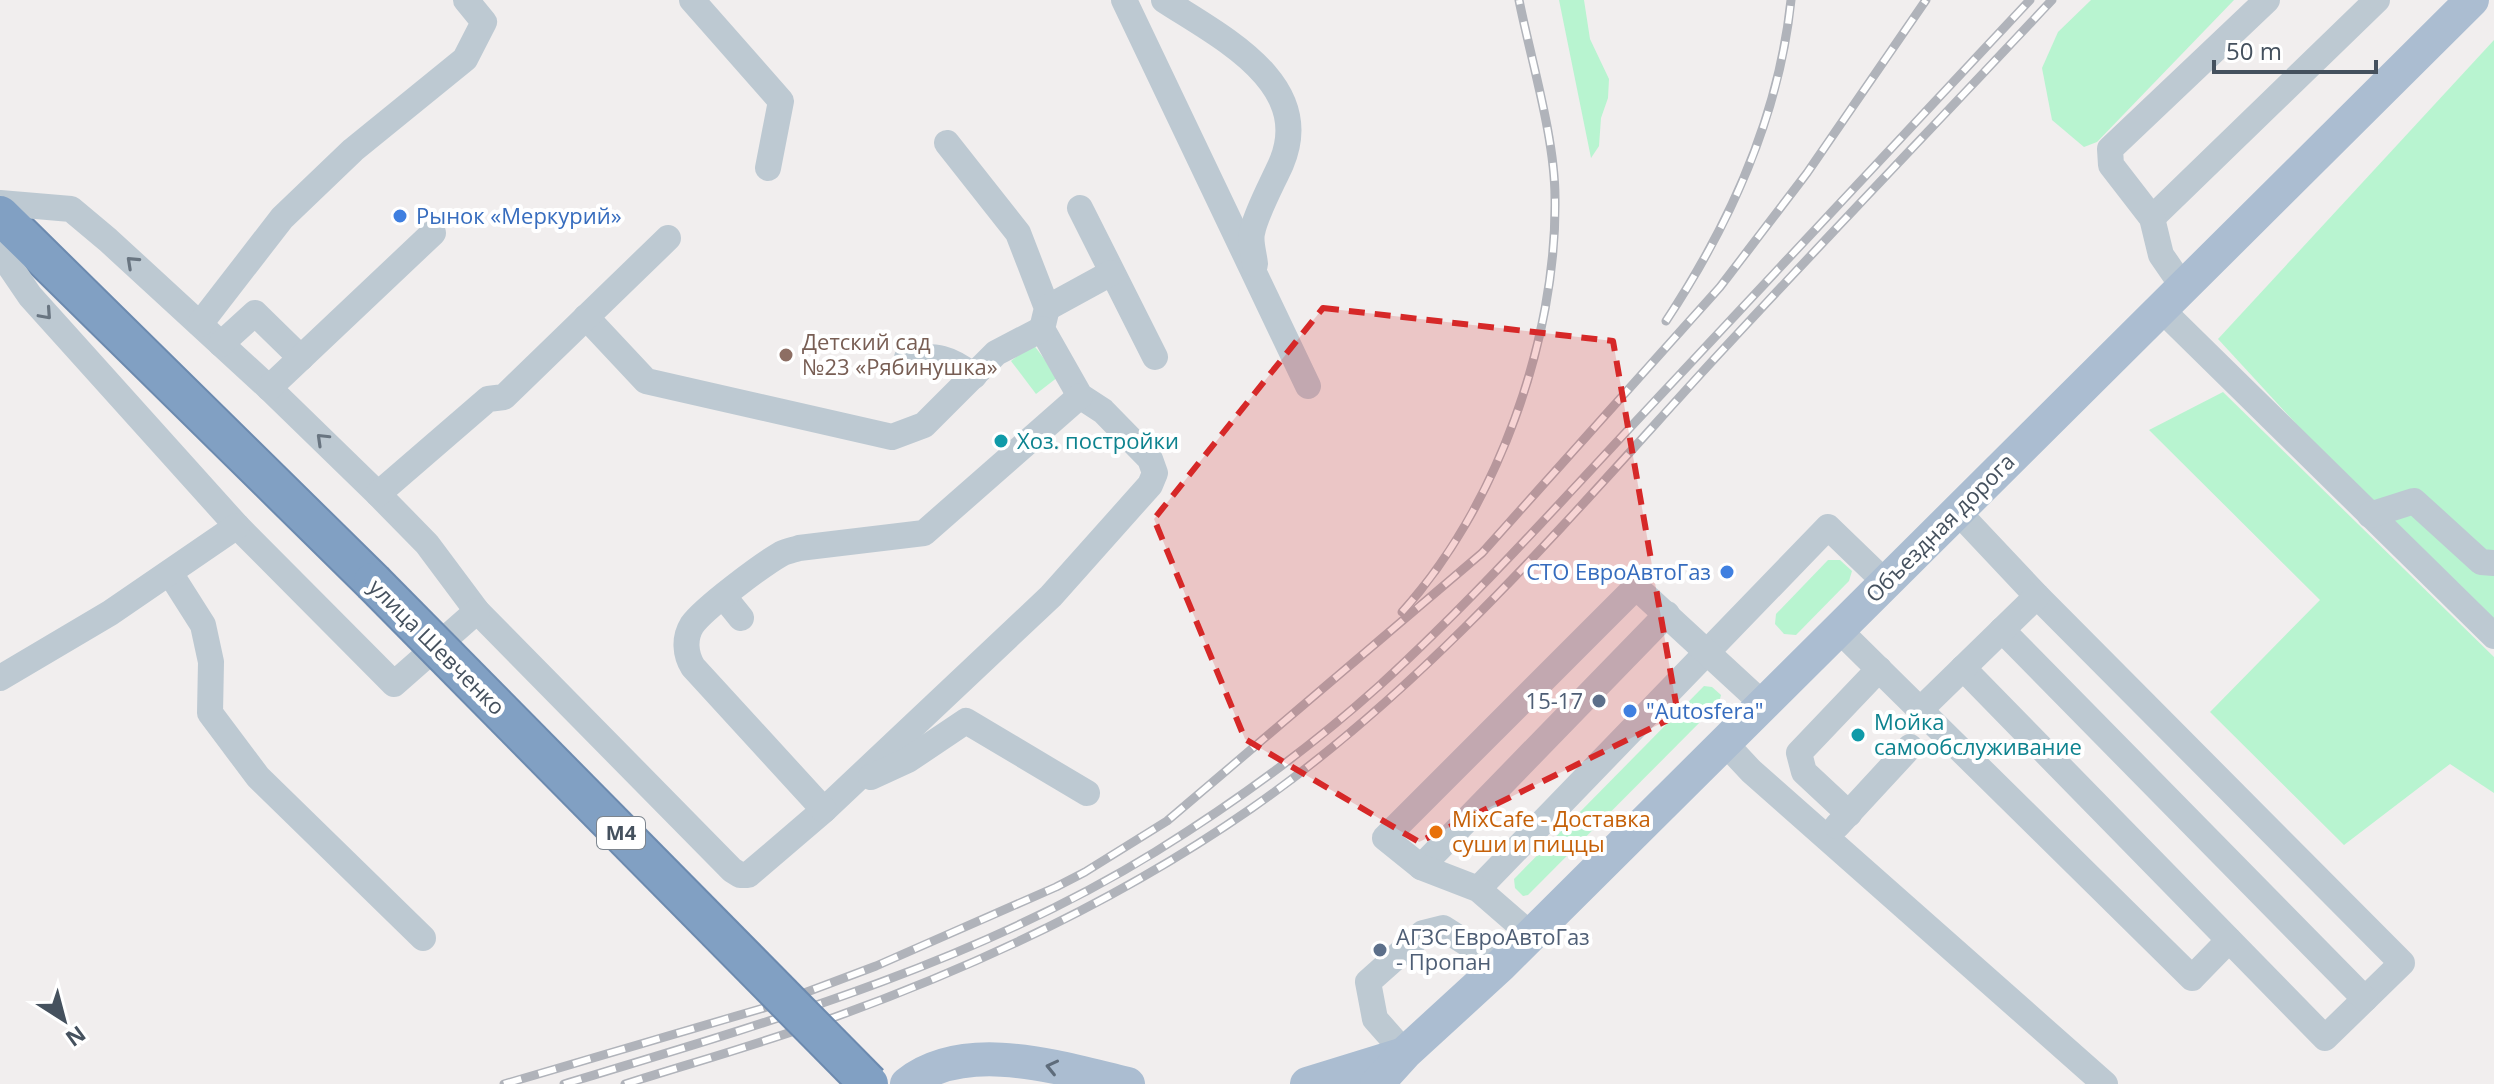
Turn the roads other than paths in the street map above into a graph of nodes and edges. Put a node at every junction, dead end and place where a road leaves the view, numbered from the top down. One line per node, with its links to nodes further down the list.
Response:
1 (466, 0): 22 (street)
2 (692, 0): 9 (street)
3 (1124, 0): 18 (street)
4 (1164, 0): 18 (street)
5 (2267, 0): 13 (street)
6 (2377, 0): 13 (street)
7 (2472, 0): 19 (main road, Объездная дорога)
8 (947, 143): 21 (street)
9 (768, 168)
10 (0, 203): 22 (street, one-way to 10)
11 (1080, 208): 17 (street)
12 (0, 215): 68 (highway, улица Шевченко / M4, bridge)
13 (2152, 218): 19 (street)
14 (433, 233): 25 (street)
15 (668, 238): 20 (street)
16 (0, 252): 34 (street, one-way to 34)
17 (1111, 273): 21 (street); 24 (street)
18 (1257, 279): 28 (street)
19 (2172, 298): 32 (main road, Объездная дорога); 33 (street)
20 (586, 317): 27 (street); 31 (street)
21 (1044, 318): 27 (street); 30 (street)
22 (200, 324): 23 (street)
23 (221, 344): 25 (street); 29 (street)
24 (1155, 357)
25 (301, 358): 29 (street)
26 (907, 358): 27 (street)
27 (974, 376)
28 (1308, 386)
29 (269, 388): 31 (street, one-way to 29)
30 (1080, 396): 39 (street); 54 (street)
31 (378, 494): 40 (street)
32 (1957, 511): 37 (main road, Объездная дорога); 38 (street)
33 (2370, 515): 35 (street); 45 (street)
34 (237, 526): 36 (street); 40 (street)
35 (2494, 563)
36 (170, 573): 49 (street); 62 (street)
37 (1885, 582): 43 (main road, Объездная дорога); 46 (street)
38 (2037, 596): 44 (street); 65 (street)
39 (724, 597): 42 (street); 56 (street)
40 (477, 611): 56 (street)
41 (1667, 614): 46 (street); 59 (street); 59 (street)
42 (741, 618)
43 (1838, 629): 48 (street); 50 (main road, Объездная дорога)
44 (2002, 630): 47 (street); 65 (street)
45 (2494, 636)
46 (1709, 652): 50 (street); 60 (street)
47 (1963, 668): 51 (street); 63 (street)
48 (1879, 669): 51 (street); 57 (street)
49 (0, 678)
50 (1763, 704): 52 (main road, Объездная дорога)
51 (1921, 709): 63 (street)
52 (1724, 742): 58 (street); 61 (main road, Объездная дорога)
53 (1910, 747): 57 (street)
54 (846, 789): 55 (street); 56 (street)
55 (1087, 793)
56 (824, 810)
57 (1849, 814): 58 (street)
58 (1826, 837): 67 (street)
59 (1421, 867): 60 (street)
60 (1478, 889): 61 (street)
61 (1531, 935): 64 (main road, Объездная дорога)
62 (423, 938)
63 (2229, 940): 65 (street)
64 (1501, 965): 66 (main road, Объездная дорога); 66 (street)
65 (2365, 999)
66 (1405, 1053): 71 (main road); 72 (main road, Объездная дорога)
67 (2089, 1079)
68 (869, 1084)
69 (907, 1084): 70 (main road, one-way to 69)
70 (1128, 1084)
71 (1307, 1084)
72 (1377, 1084)

